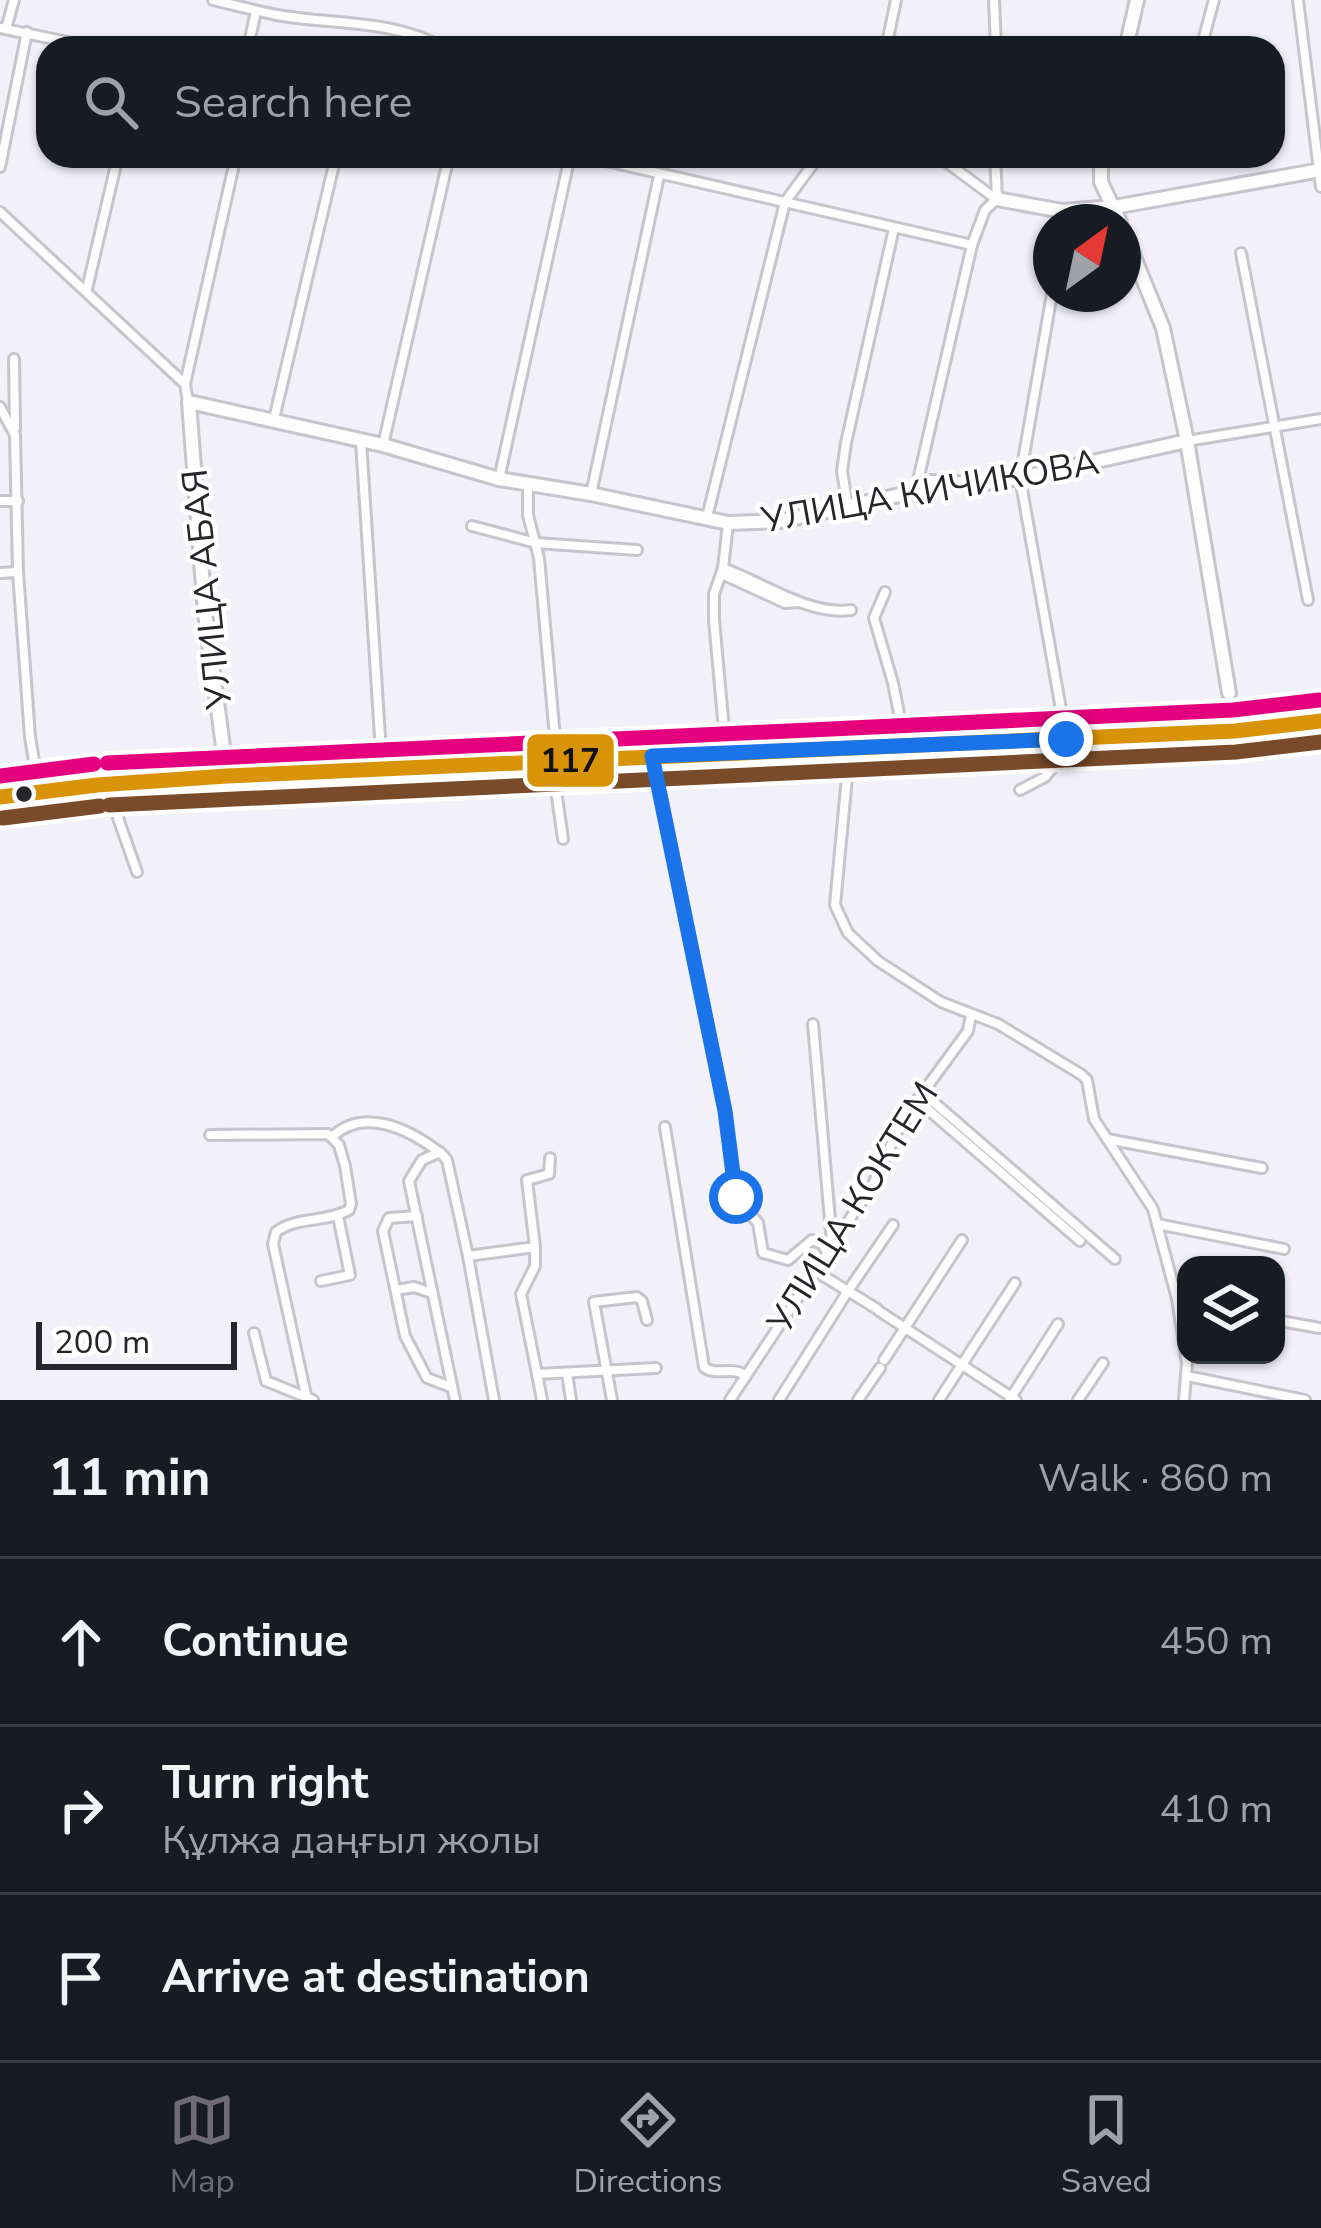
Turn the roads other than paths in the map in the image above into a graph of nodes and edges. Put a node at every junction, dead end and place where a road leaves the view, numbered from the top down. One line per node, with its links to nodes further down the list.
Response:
1 (14, 0): 9 (street)
2 (213, 0): 8 (street)
3 (896, 0): 14 (street)
4 (994, 0): 15 (street)
5 (1137, 0): 16 (street)
6 (1214, 0): 17 (street)
7 (1298, 0): 29 (street)
8 (256, 10): 12 (street); 13 (street)
9 (3, 28): 10 (street)
10 (27, 32): 11 (street); 18 (street)
11 (44, 36)
12 (251, 36)
13 (422, 36)
14 (888, 36)
15 (996, 36)
16 (1129, 36)
17 (1205, 36)
18 (0, 166)
19 (115, 168): 42 (street)
20 (233, 168): 45 (street)
21 (333, 168): 48 (street)
22 (446, 168): 54 (street)
23 (567, 168): 56 (street)
24 (628, 168): 30 (street)
25 (810, 168): 33 (street)
26 (954, 168): 32 (street)
27 (995, 168): 32 (street)
28 (1101, 168): 34 (street)
29 (1320, 171): 31 (street); 35 (street)
30 (658, 176): 33 (street); 59 (street)
31 (1321, 187)
32 (997, 200): 36 (street); 39 (street)
33 (785, 202): 38 (street); 63 (street)
34 (1112, 204)
35 (1131, 204)
36 (1033, 209)
37 (0, 212): 42 (street)
38 (894, 229): 39 (street); 62 (street)
39 (972, 245): 58 (street)
40 (1241, 253): 50 (street)
41 (1141, 275): 53 (street)
42 (87, 289): 45 (street)
43 (1049, 312): 55 (street)
44 (14, 359): 51 (street)
45 (185, 384): 46 (street)
46 (189, 402): 48 (street, УЛИЦА КИЧИКОВА); 83 (street, УЛИЦА АБАЯ)
47 (0, 407): 51 (street)
48 (274, 419): 52 (street, УЛИЦА КИЧИКОВА)
49 (1321, 419): 50 (street, УЛИЦА КИЧИКОВА)
50 (1274, 427): 53 (street, УЛИЦА КИЧИКОВА); 72 (street)
51 (15, 435): 61 (street)
52 (361, 440): 54 (street, УЛИЦА КИЧИКОВА); 82 (street)
53 (1187, 441): 55 (street, УЛИЦА КИЧИКОВА); 74 (street)
54 (383, 445): 56 (street, УЛИЦА КИЧИКОВА)
55 (1020, 478): 58 (street, УЛИЦА КИЧИКОВА); 76 (street)
56 (499, 479): 57 (street, УЛИЦА КИЧИКОВА)
57 (527, 485): 59 (street, УЛИЦА КИЧИКОВА); 66 (street)
58 (915, 491): 62 (street, УЛИЦА КИЧИКОВА)
59 (591, 494): 63 (street, УЛИЦА КИЧИКОВА)
60 (0, 501): 61 (street)
61 (18, 501): 69 (street)
62 (848, 508): 64 (street, УЛИЦА КИЧИКОВА)
63 (707, 519): 64 (street, УЛИЦА КИЧИКОВА)
64 (728, 523): 68 (street)
65 (472, 526): 66 (street)
66 (536, 543): 67 (street); 81 (street)
67 (637, 550)
68 (723, 571): 73 (street); 79 (street)
69 (18, 572): 70 (street); 86 (street)
70 (0, 573)
71 (885, 592): 77 (street)
72 (1308, 601)
73 (851, 610)
74 (1229, 693)
75 (1321, 721): 76 (main road)
76 (1066, 739): 77 (main road); 85 (street)
77 (905, 746): 78 (main road)
78 (856, 747): 79 (main road); 90 (street)
79 (726, 752): 80 (main road)
80 (652, 756): 81 (main road); 107 (street)
81 (557, 760): 82 (main road); 88 (street)
82 (382, 769): 83 (main road)
83 (226, 776): 84 (main road)
84 (125, 783): 86 (main road); 89 (street)
85 (1020, 790)
86 (38, 791): 87 (main road)
87 (0, 796)
88 (562, 839)
89 (137, 872)
90 (971, 1015): 92 (street, УЛИЦА КОКТЕМ); 96 (street)
91 (813, 1024): 107 (street)
92 (919, 1096): 105 (street); 107 (street, УЛИЦА КОКТЕМ); 110 (street)
93 (665, 1127): 131 (street)
94 (210, 1135): 95 (street)
95 (332, 1136): 97 (street); 100 (street)
96 (1105, 1138): 99 (street); 102 (street)
97 (440, 1152): 101 (street); 109 (street)
98 (550, 1158): 106 (street)
99 (1262, 1168)
100 (338, 1216): 112 (street); 134 (street)
101 (417, 1216): 115 (street); 117 (street)
102 (1156, 1224): 108 (street); 114 (street)
103 (892, 1226): 116 (street)
104 (962, 1240): 121 (street)
105 (1080, 1241)
106 (535, 1247): 109 (street); 130 (street)
107 (830, 1248): 111 (street, УЛИЦА КОКТЕМ)
108 (1284, 1249)
109 (468, 1256): 137 (street)
110 (1114, 1259)
111 (815, 1271): 116 (street); 131 (street, УЛИЦА КОКТЕМ)
112 (322, 1281)
113 (1016, 1283): 126 (street)
114 (1177, 1288)
115 (397, 1290): 117 (street); 133 (street)
116 (848, 1291): 121 (street); 142 (street)
117 (432, 1293): 133 (street)
118 (647, 1320): 128 (street)
119 (1285, 1322): 122 (street)
120 (1058, 1324): 135 (street)
121 (906, 1327): 126 (street); 143 (street)
122 (1319, 1328)
123 (254, 1333): 134 (street)
124 (1103, 1363): 145 (street)
125 (1186, 1364): 132 (street)
126 (962, 1366): 135 (street); 144 (street)
127 (656, 1368): 128 (street)
128 (605, 1372): 129 (street); 140 (street)
129 (567, 1373): 130 (street); 139 (street)
130 (537, 1374): 138 (street)
131 (746, 1376): 141 (street, УЛИЦА КОКТЕМ)
132 (1187, 1376): 146 (street); 147 (street)
133 (452, 1387): 136 (street)
134 (309, 1398)
135 (1012, 1399)
136 (455, 1400)
137 (494, 1400)
138 (542, 1400)
139 (572, 1400)
140 (612, 1400)
141 (730, 1400)
142 (778, 1400)
143 (858, 1400)
144 (940, 1400)
145 (1078, 1400)
146 (1184, 1400)
147 (1305, 1400)

